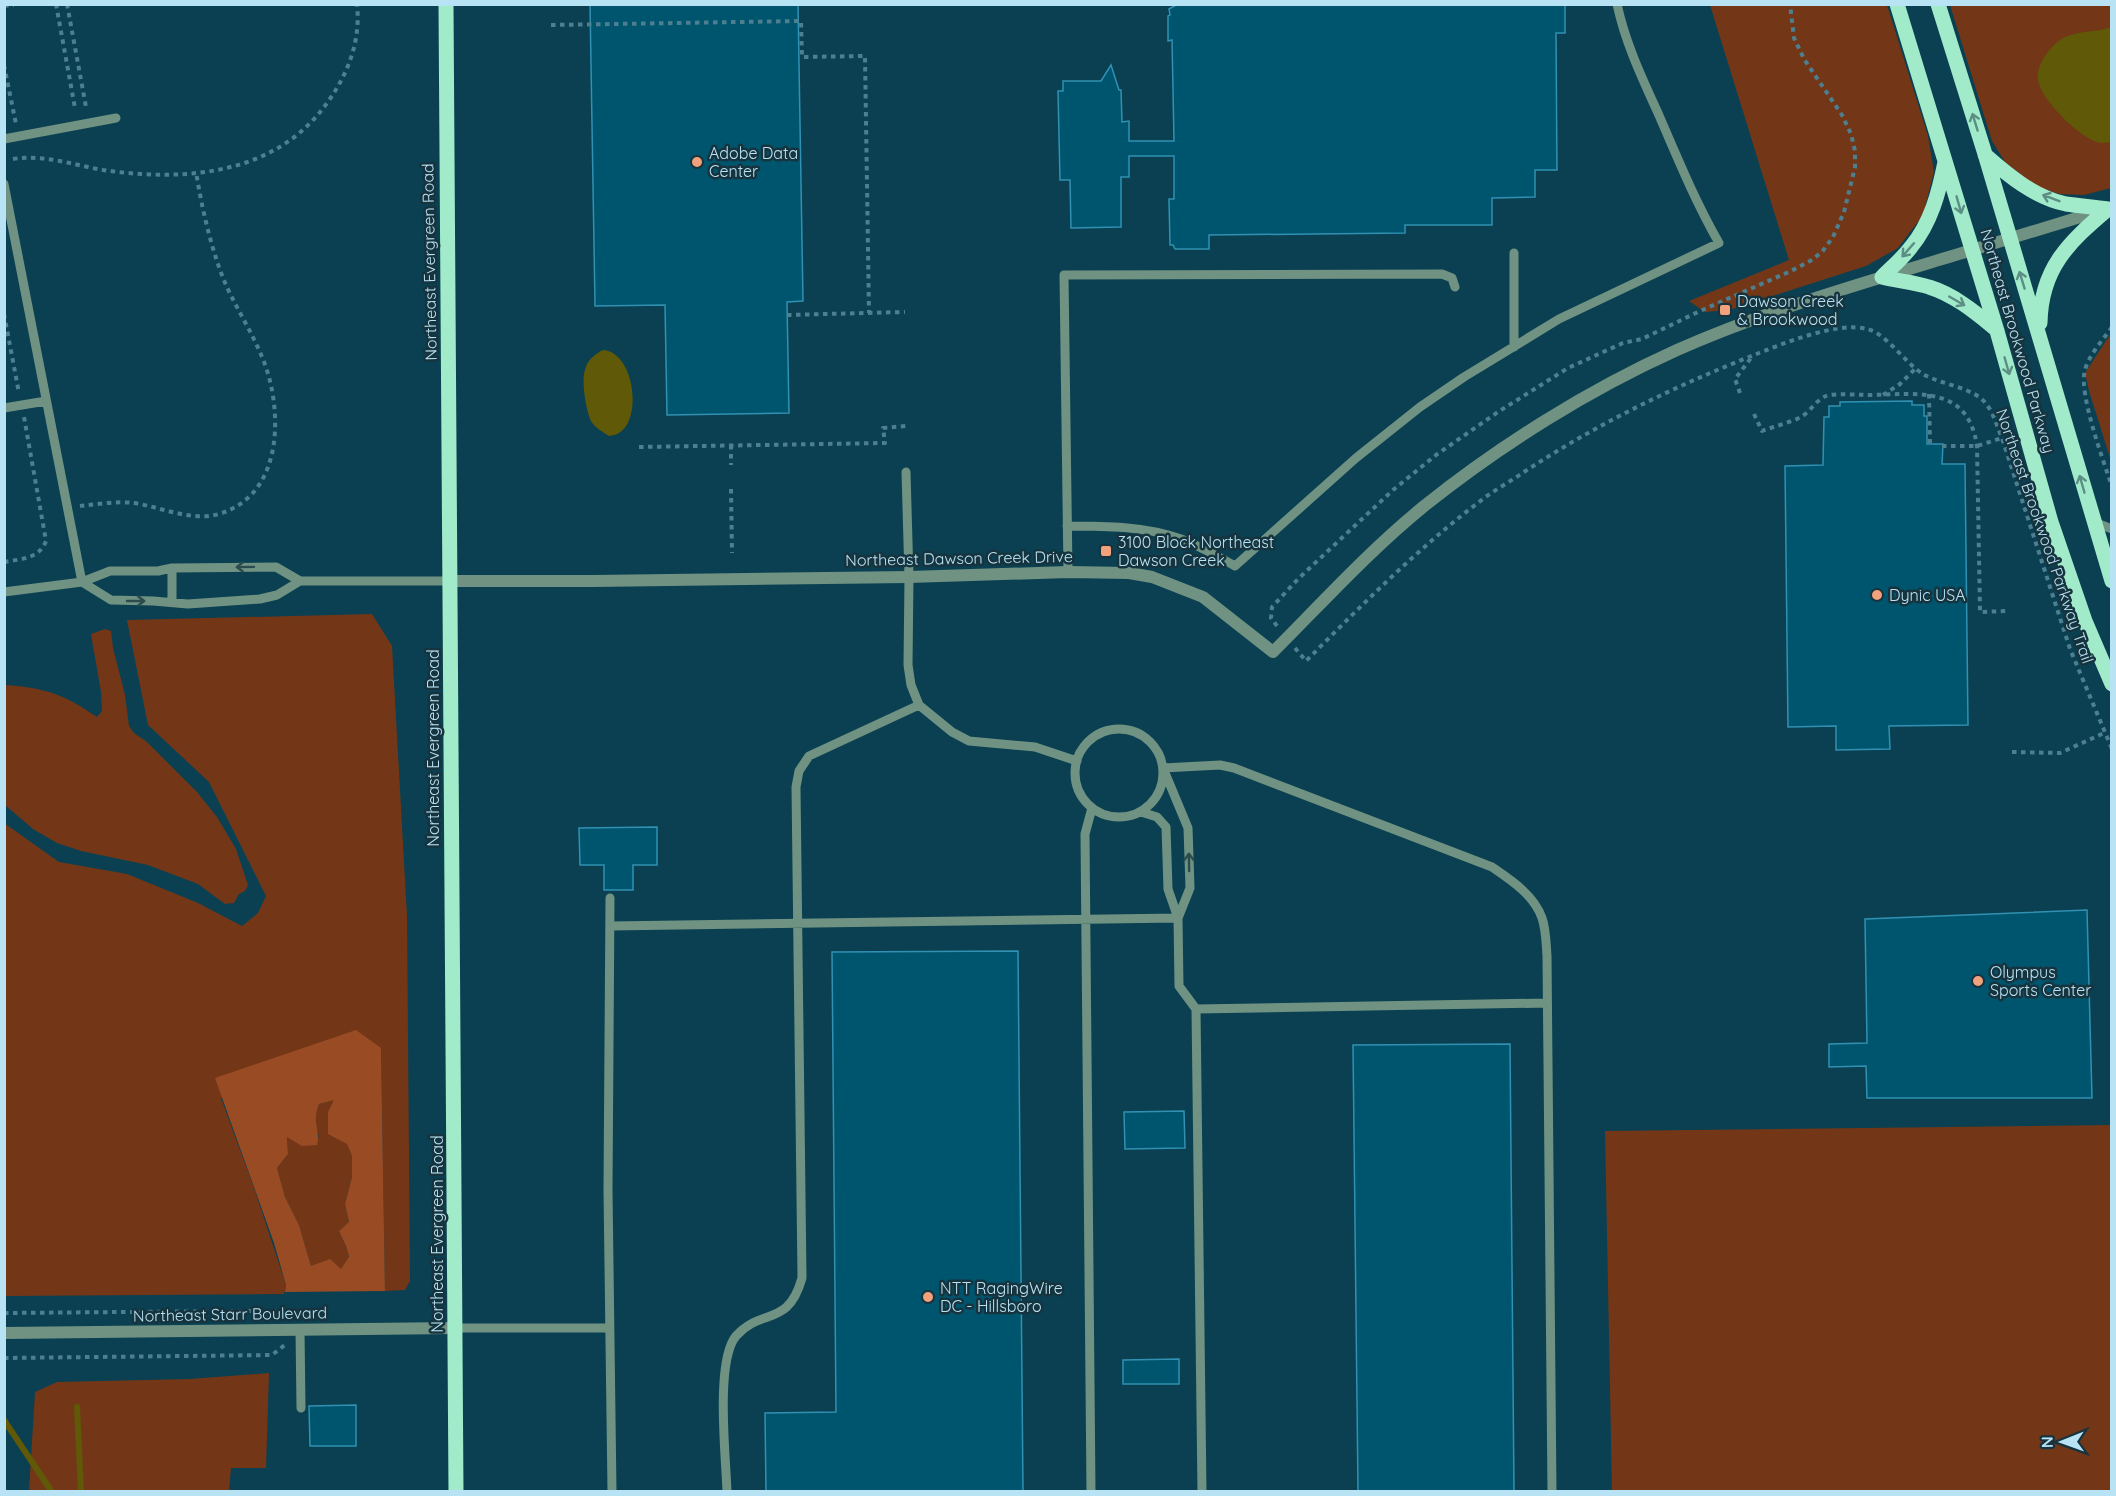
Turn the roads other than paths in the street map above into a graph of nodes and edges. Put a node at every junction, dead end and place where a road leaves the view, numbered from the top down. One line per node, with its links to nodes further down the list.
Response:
1 (446, 4): 29 (main road, Northeast Evergreen Road)
2 (1617, 4): 18 (lane)
3 (1898, 4): 8 (main road, Northeast Brookwood Parkway)
4 (1938, 4): 7 (main road, Northeast Brookwood Parkway, one-way to 4)
5 (116, 118): 6 (lane)
6 (4, 139)
7 (1985, 154): 10 (main road, one-way to 7); 11 (main road, Northeast Brookwood Parkway)
8 (1946, 159): 12 (main road, Northeast Brookwood Parkway, one-way to 12); 14 (main road, one-way to 14)
9 (4, 184): 19 (lane)
10 (2110, 208): 11 (street, Northeast Dawson Creek Drive); 17 (main road)
11 (2009, 238): 12 (street, Northeast Dawson Creek Drive); 17 (main road, Northeast Brookwood Parkway, one-way to 11)
12 (1972, 250): 14 (street, Northeast Dawson Creek Drive); 16 (main road, Northeast Brookwood Parkway)
13 (1514, 253): 18 (lane)
14 (1882, 277): 16 (main road, one-way to 16); 26 (street, Northeast Dawson Creek Drive)
15 (1455, 287): 23 (lane)
16 (1997, 331): 34 (main road, Northeast Brookwood Parkway, one-way to 34)
17 (2039, 338): 22 (main road, Northeast Brookwood Parkway, one-way to 17)
18 (1514, 347): 23 (lane)
19 (46, 401): 20 (lane); 31 (lane)
20 (4, 408)
21 (906, 472): 27 (lane)
22 (2093, 522): 24 (lane); 30 (main road, Northeast Brookwood Parkway)
23 (1067, 526): 26 (lane)
24 (2112, 529)
25 (172, 568): 28 (lane, one-way to 25); 31 (lane); 33 (lane)
26 (1068, 572): 27 (street, Northeast Dawson Creek Drive)
27 (909, 577): 29 (street, Northeast Dawson Creek Drive); 35 (lane)
28 (300, 581): 29 (lane); 33 (lane)
29 (450, 581): 47 (main road, Northeast Evergreen Road)
30 (2112, 581)
31 (82, 582): 32 (lane); 33 (lane, one-way to 33)
32 (4, 592)
33 (172, 602)
34 (2112, 684)
35 (919, 705): 36 (lane); 43 (lane)
36 (1077, 761): 37 (lane); 38 (lane)
37 (1163, 768): 39 (lane); 41 (lane, one-way to 37); 45 (lane)
38 (1092, 808): 39 (lane); 42 (lane)
39 (1141, 812): 41 (lane)
40 (609, 898): 44 (lane)
41 (1178, 918): 42 (lane); 46 (lane)
42 (1085, 920): 43 (lane); 55 (lane)
43 (796, 924): 44 (lane); 54 (lane)
44 (610, 926): 48 (lane)
45 (1547, 1003): 46 (lane); 57 (lane)
46 (1196, 1009): 56 (lane)
47 (455, 1328): 48 (lane); 49 (street, Northeast Starr Boulevard); 52 (main road, Northeast Evergreen Road)
48 (609, 1328): 53 (lane)
49 (300, 1330): 50 (street, Northeast Starr Boulevard); 51 (lane)
50 (4, 1333)
51 (301, 1408)
52 (456, 1491)
53 (612, 1491)
54 (727, 1491)
55 (1091, 1491)
56 (1202, 1491)
57 (1552, 1491)

